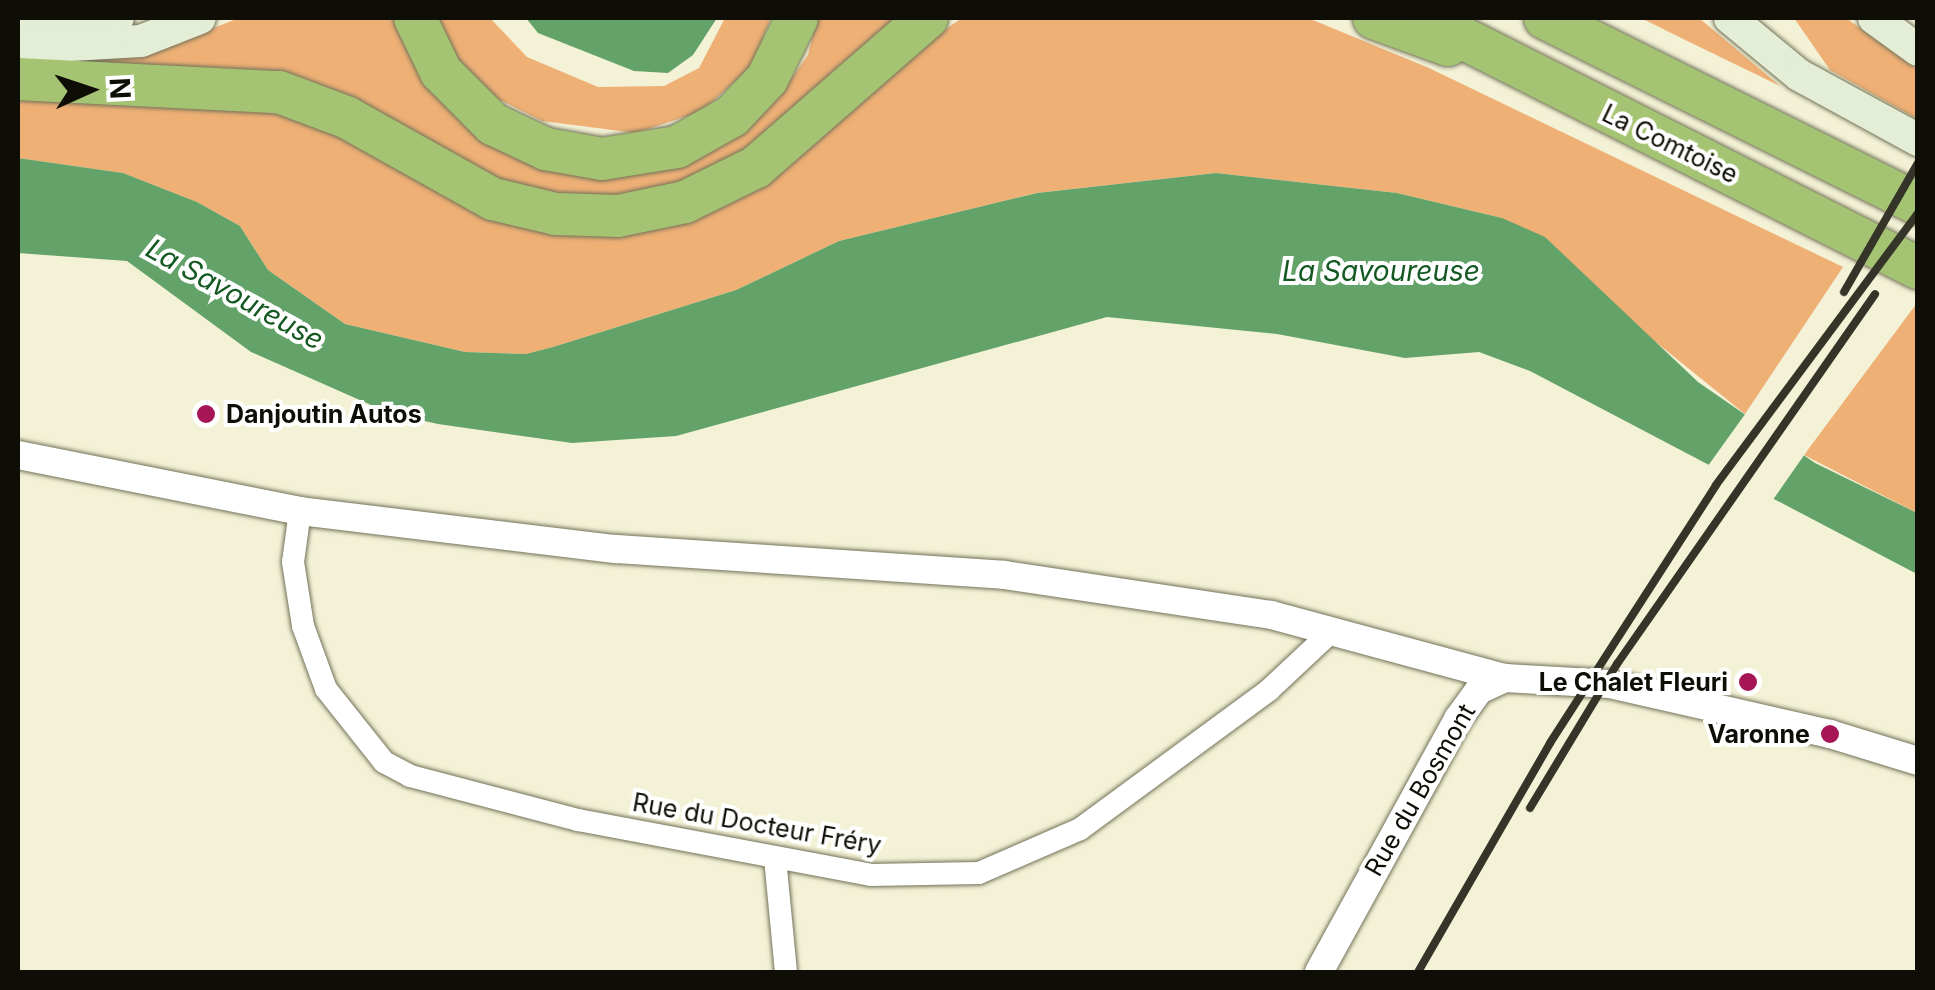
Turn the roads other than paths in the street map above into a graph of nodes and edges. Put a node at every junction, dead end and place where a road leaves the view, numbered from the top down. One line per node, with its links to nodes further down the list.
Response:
1 (118, 18): 12 (main road)
2 (200, 18): 13 (main road)
3 (415, 18): 4 (highway)
4 (797, 18)
5 (927, 18): 17 (highway)
6 (1374, 18): 16 (highway)
7 (1424, 18): 16 (highway, La Comtoise)
8 (1545, 18): 15 (highway)
9 (1556, 18): 15 (highway)
10 (1730, 18): 18 (main road)
11 (1874, 18): 14 (main road)
12 (18, 25)
13 (18, 48)
14 (1918, 50)
15 (1630, 60): 19 (highway)
16 (1533, 76): 20 (highway, La Comtoise)
17 (18, 79)
18 (1918, 140)
19 (1918, 204)
20 (1918, 268)
21 (18, 455): 22 (street)
22 (300, 511): 23 (street); 26 (street, Rue du Docteur Fréry)
23 (1330, 633): 24 (street); 26 (street, Rue du Docteur Fréry)
24 (1505, 678): 25 (street); 28 (street, Rue du Bosmont)
25 (1918, 761)
26 (775, 858): 27 (street)
27 (786, 972)
28 (1319, 972)

